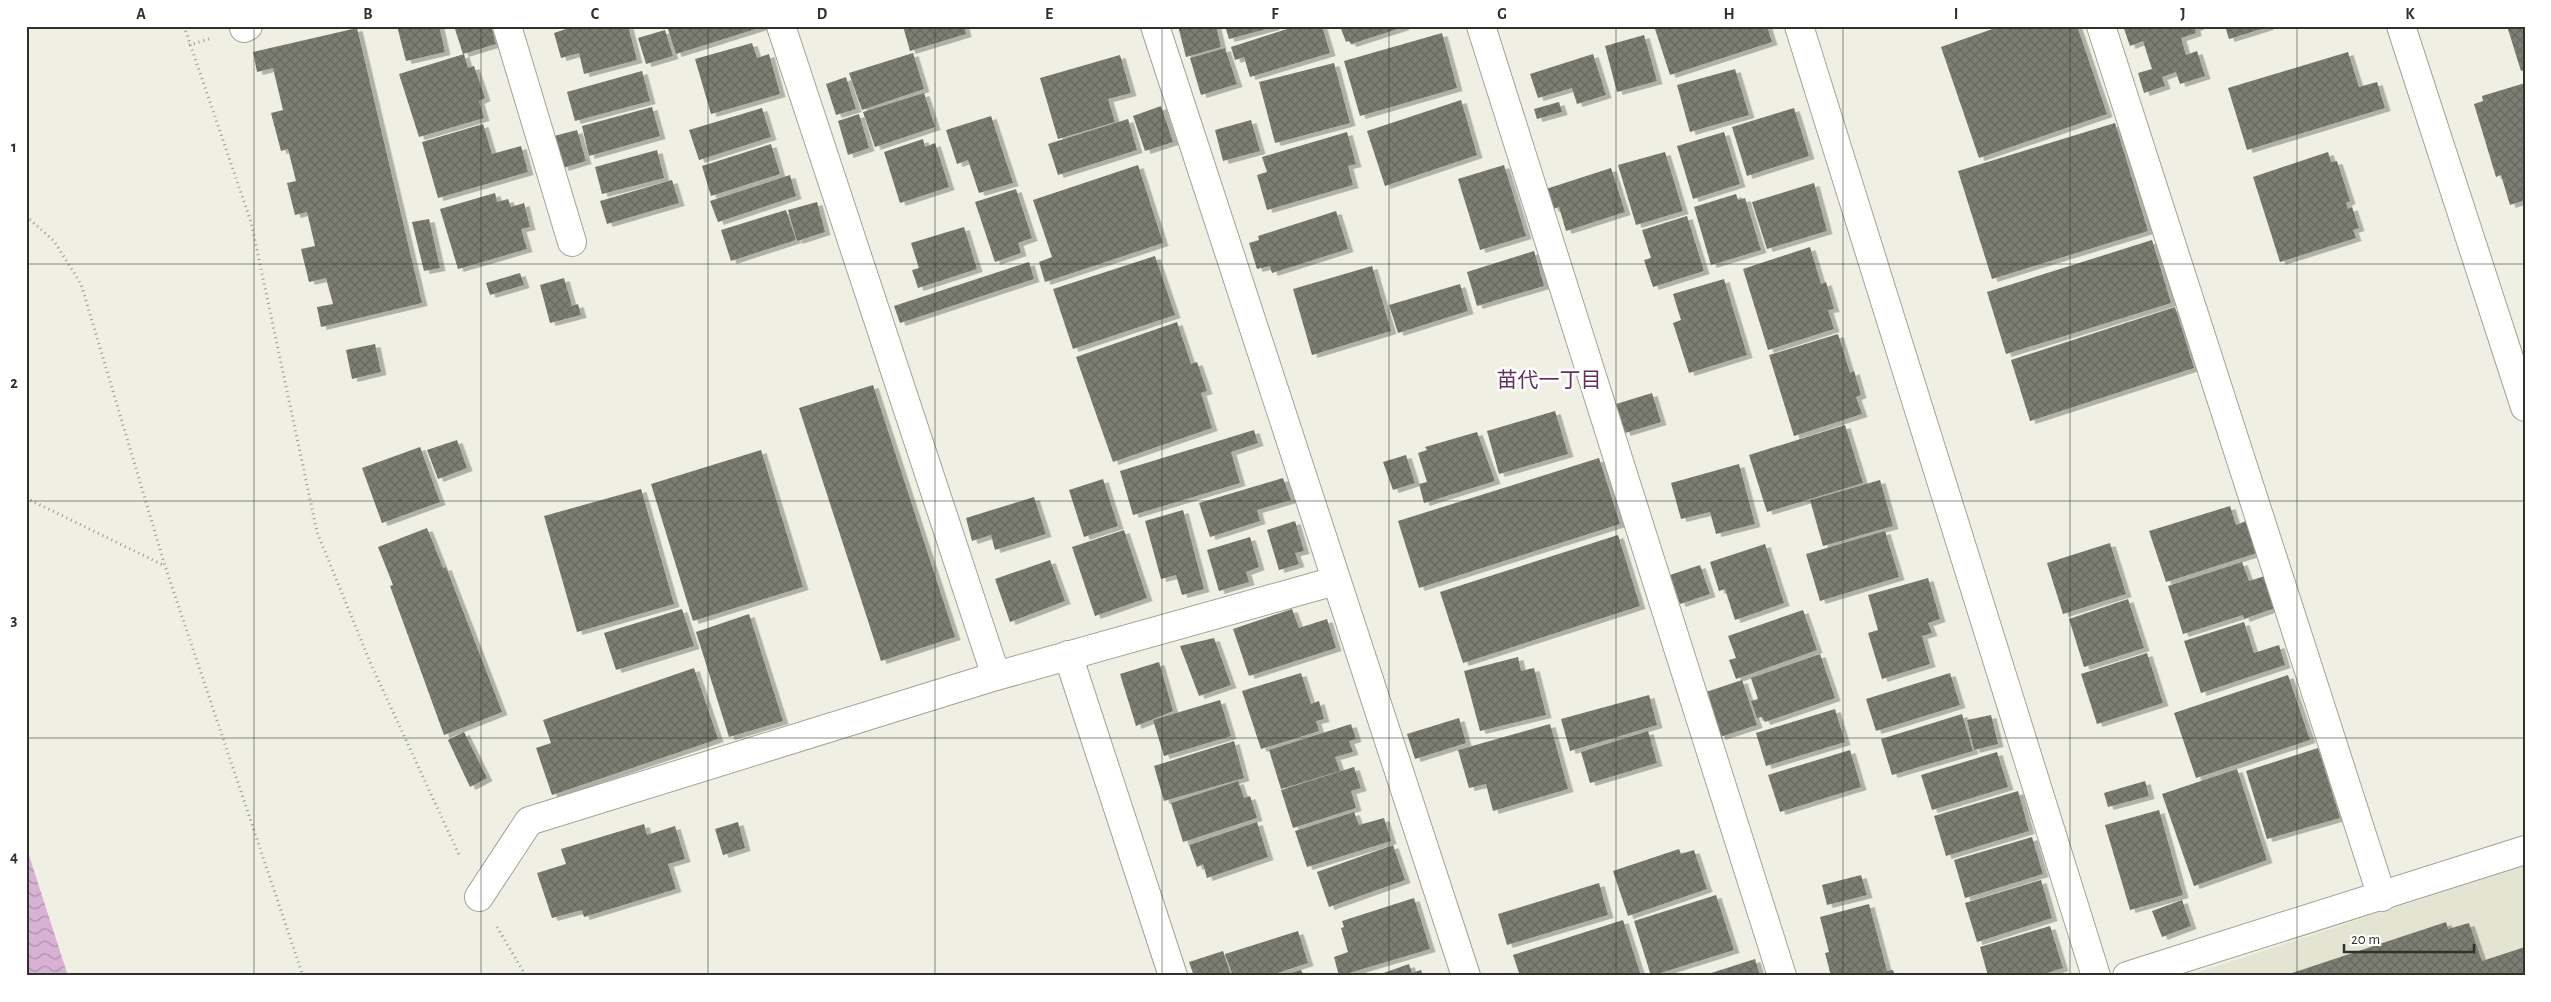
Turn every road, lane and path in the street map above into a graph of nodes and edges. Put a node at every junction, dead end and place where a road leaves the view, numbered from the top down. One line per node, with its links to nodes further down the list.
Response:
1 (184, 26): 18 (path)
2 (507, 26): 10 (street)
3 (781, 26): 16 (street)
4 (1155, 26): 14 (street)
5 (1481, 26): 24 (street)
6 (1799, 26): 25 (street)
7 (2101, 26): 19 (street)
8 (2401, 26): 11 (street)
9 (26, 216): 13 (path)
10 (572, 242)
11 (2525, 407)
12 (26, 498): 13 (path)
13 (166, 566): 20 (path)
14 (1336, 581): 15 (street); 23 (street)
15 (1068, 655): 16 (street); 22 (street)
16 (996, 676): 18 (street)
17 (2525, 850): 19 (street)
18 (479, 896): 21 (path)
19 (2382, 897): 26 (street)
20 (303, 976)
21 (526, 976)
22 (1173, 976)
23 (1466, 976)
24 (1782, 976)
25 (2096, 976)
26 (2127, 976)

